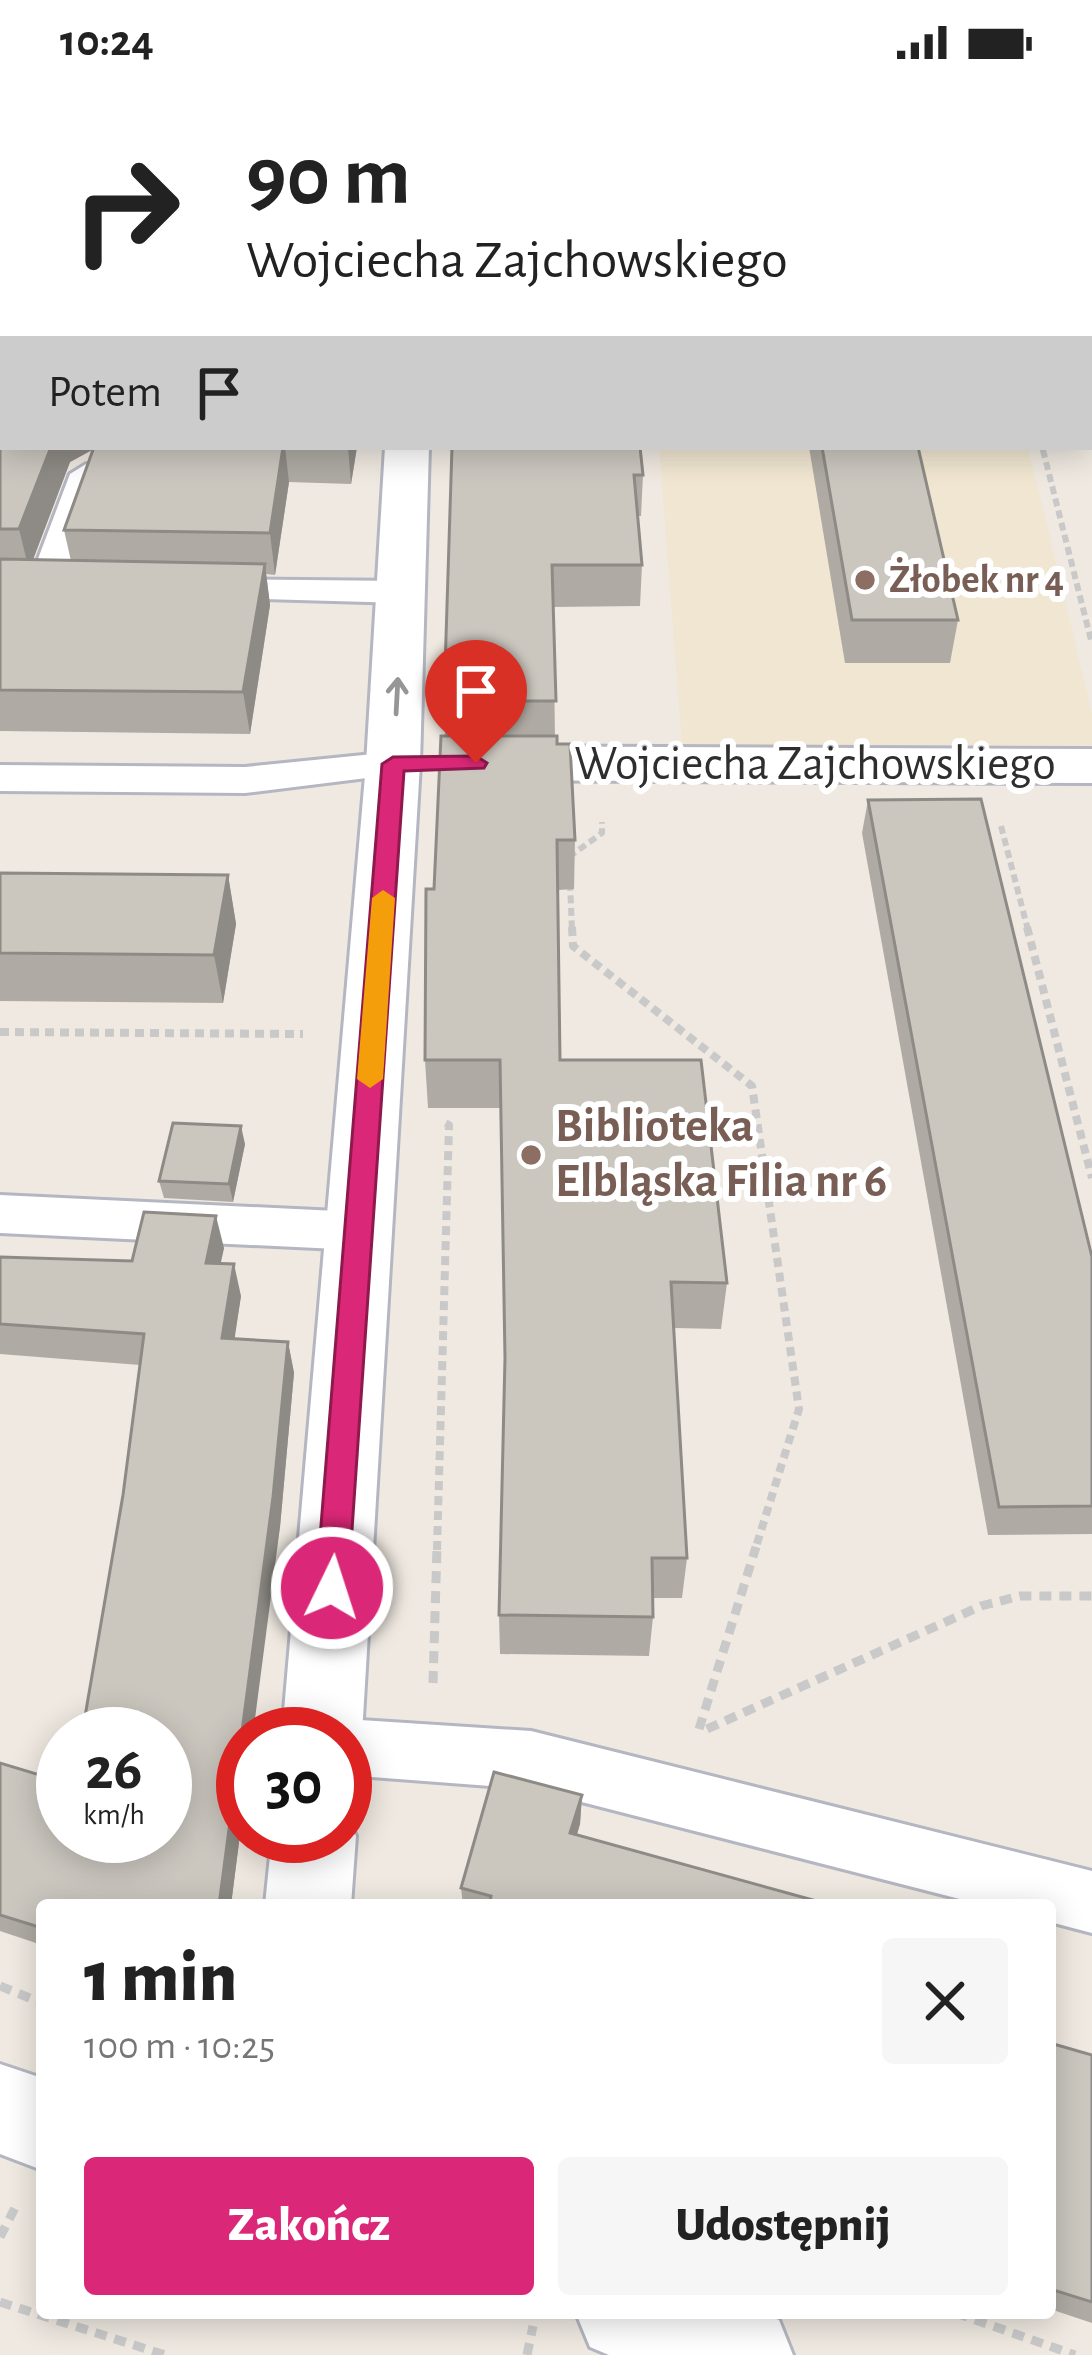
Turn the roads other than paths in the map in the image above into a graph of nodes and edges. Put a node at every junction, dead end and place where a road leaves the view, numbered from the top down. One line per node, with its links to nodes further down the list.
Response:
1 (407, 450): 7 (street)
2 (90, 464): 4 (lane)
3 (0, 585): 4 (lane)
4 (45, 588): 5 (lane)
5 (92, 588)
6 (161, 589): 7 (lane)
7 (403, 592): 8 (street, one-way to 7)
8 (393, 764): 9 (street, Wojciecha Zajchowskiego); 10 (lane); 12 (street)
9 (1092, 766)
10 (0, 778)
11 (0, 1214): 12 (lane)
12 (358, 1231): 13 (street)
13 (324, 1707)
14 (372, 1750): 17 (lane)
15 (312, 1863): 16 (street)
16 (309, 1899)
17 (1092, 1902)
18 (0, 2108): 19 (street)
19 (36, 2121)
20 (640, 2319): 21 (street)
21 (744, 2355)

